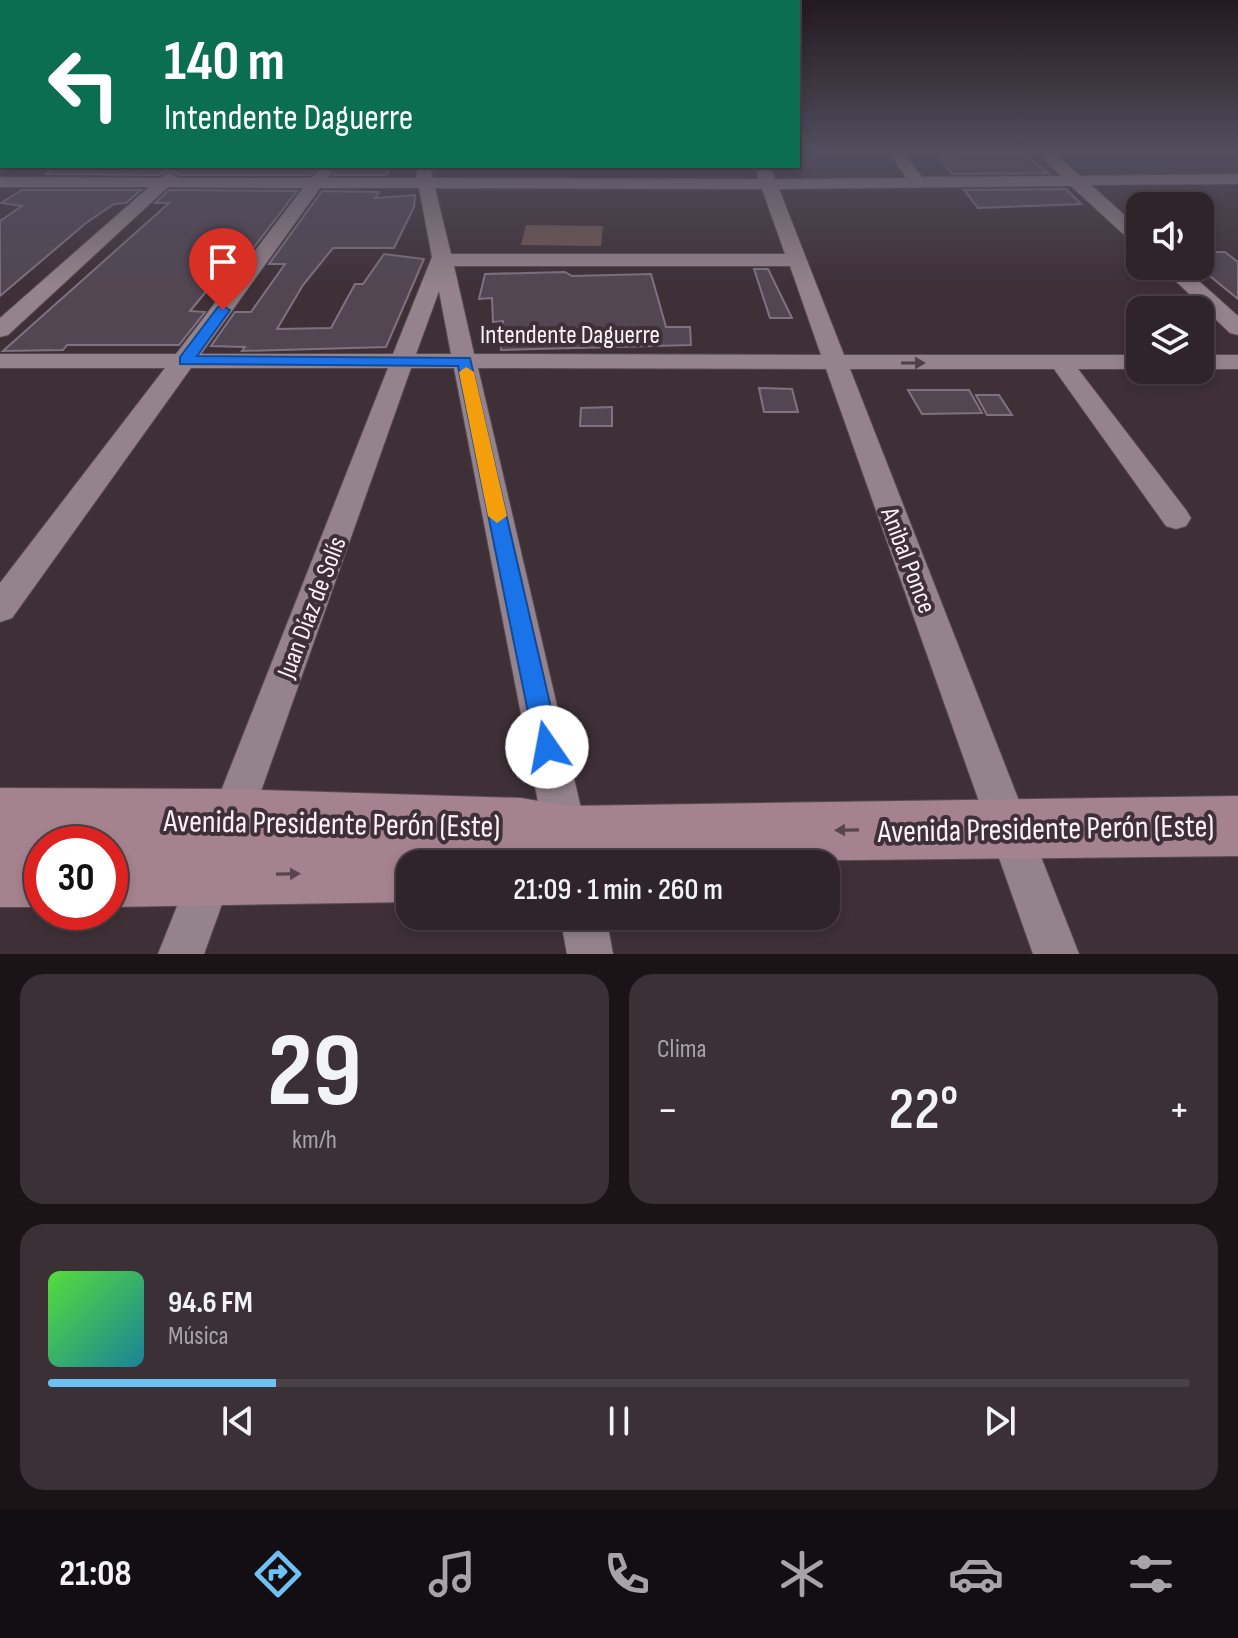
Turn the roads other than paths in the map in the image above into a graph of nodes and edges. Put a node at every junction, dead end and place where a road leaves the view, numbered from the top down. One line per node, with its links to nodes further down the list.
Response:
1 (148, 198): 14 (street)
2 (306, 198): 16 (street)
3 (437, 198): 9 (street)
4 (437, 198): 9 (street)
5 (454, 198): 9 (street, Juan Díaz de Solís)
6 (594, 198): 9 (street)
7 (773, 198): 11 (street, Anibal Ponce)
8 (1094, 198): 10 (street)
9 (447, 217): 11 (street); 17 (street, Juan Díaz de Solís); 18 (street)
10 (1126, 226)
11 (797, 260): 23 (street, Anibal Ponce)
12 (1185, 280): 13 (street)
13 (1238, 328)
14 (0, 330)
15 (0, 361): 16 (street, Intendente Daguerre)
16 (186, 361): 17 (street, Intendente Daguerre); 25 (street)
17 (404, 361): 18 (street, Intendente Daguerre); 27 (street, Juan Díaz de Solís)
18 (464, 361): 23 (street, Intendente Daguerre); 31 (street)
19 (1061, 362): 20 (street, Intendente Daguerre); 23 (street, Intendente Daguerre, one-way to 19); 24 (street)
20 (1126, 362)
21 (1214, 362): 22 (street)
22 (1238, 362)
23 (835, 363): 29 (street, Anibal Ponce)
24 (1176, 518)
25 (0, 608)
26 (0, 818): 27 (main road, Avenida Presidente Perón (Este))
27 (231, 819): 30 (main road, Avenida Presidente Perón (Este)); 37 (street, Juan Díaz de Solís)
28 (1238, 826): 29 (main road, Avenida Presidente Perón (Este))
29 (1009, 827): 32 (main road, Avenida Presidente Perón (Este), one-way to 32); 41 (street, Anibal Ponce)
30 (549, 850)
31 (554, 850)
32 (636, 850)
33 (396, 871): 37 (main road, Avenida Presidente Perón (Este), one-way to 33)
34 (0, 876): 35 (main road)
35 (24, 876)
36 (128, 876): 37 (main road, Avenida Presidente Perón (Este))
37 (210, 876): 39 (street, Juan Díaz de Solís)
38 (586, 930): 40 (street)
39 (181, 954)
40 (590, 954)
41 (1056, 954)

